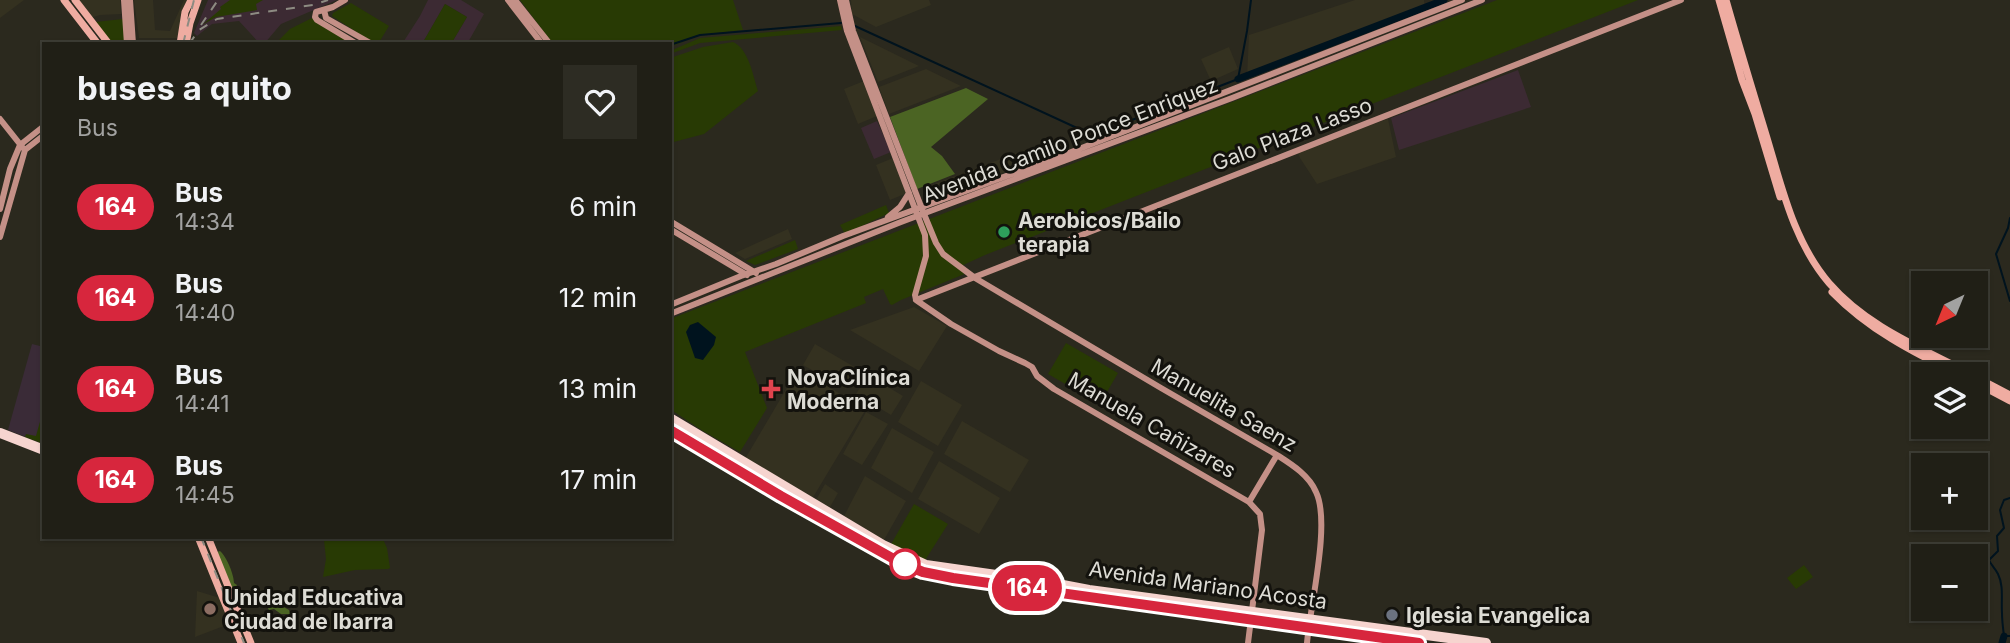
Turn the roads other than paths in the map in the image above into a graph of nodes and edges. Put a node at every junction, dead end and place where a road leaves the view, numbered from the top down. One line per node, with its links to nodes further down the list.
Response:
1 (64, 0): 19 (main road)
2 (75, 0): 20 (main road)
3 (124, 0): 21 (street)
4 (131, 0): 22 (street)
5 (191, 0): 23 (main road)
6 (198, 0): 24 (main road)
7 (345, 0): 17 (street)
8 (508, 0): 18 (street)
9 (516, 0): 18 (street)
10 (841, 0): 34 (street)
11 (846, 0): 36 (street)
12 (1462, 0): 33 (street, Avenida Camilo Ponce Enriquez)
13 (1482, 0): 33 (street, Avenida Camilo Ponce Enriquez)
14 (1681, 0): 44 (street, Galo Plaza Lasso)
15 (1719, 0): 49 (main road)
16 (1726, 0): 50 (main road)
17 (320, 11): 25 (street); 26 (street)
18 (534, 29): 27 (street); 28 (street)
19 (96, 42)
20 (107, 42)
21 (127, 42)
22 (133, 42)
23 (180, 42)
24 (186, 42)
25 (354, 42)
26 (368, 42)
27 (541, 42)
28 (548, 42)
29 (0, 119): 32 (street)
30 (42, 128): 32 (street)
31 (42, 136): 32 (street)
32 (22, 148): 35 (street); 40 (street)
33 (1002, 181): 36 (street, Avenida Camilo Ponce Enriquez)
34 (909, 192): 36 (street); 38 (street)
35 (0, 209)
36 (920, 211): 38 (street, Avenida Camilo Ponce Enriquez); 43 (street, Avenida Camilo Ponce Enriquez); 44 (street, Manuelita Saenz); 46 (street)
37 (672, 222): 41 (street)
38 (879, 222): 41 (street, Avenida Camilo Ponce Enriquez)
39 (672, 230): 42 (street)
40 (0, 237)
41 (755, 272): 42 (street, Avenida Camilo Ponce Enriquez); 43 (street)
42 (747, 274): 45 (street); 47 (street, Avenida Camilo Ponce Enriquez)
43 (764, 278): 45 (street, Avenida Camilo Ponce Enriquez)
44 (975, 278): 46 (street, Galo Plaza Lasso); 60 (street, Manuelita Saenz)
45 (756, 281): 48 (street, Avenida Camilo Ponce Enriquez)
46 (916, 300): 62 (street, Manuela Cañizares)
47 (672, 304)
48 (672, 313)
49 (1934, 362)
50 (1946, 362)
51 (1988, 384): 53 (main road)
52 (1988, 389): 54 (main road)
53 (2010, 395)
54 (2010, 401)
55 (672, 419): 67 (highway, Avenida Mariano Acosta)
56 (672, 431): 67 (highway, Avenida Mariano Acosta)
57 (0, 433): 59 (highway)
58 (0, 440): 61 (highway)
59 (42, 449)
60 (1277, 454): 62 (street); 68 (street, Manuelita Saenz)
61 (42, 456)
62 (1249, 502): 67 (street, Manuela Cañizares)
63 (199, 539): 65 (main road)
64 (209, 539): 70 (main road)
65 (214, 577): 66 (main road); 69 (main road)
66 (209, 586)
67 (1251, 615): 68 (highway, Avenida Mariano Acosta); 71 (street, Manuela Cañizares)
68 (1309, 623): 72 (street, Manuelita Saenz); 73 (highway, Avenida Mariano Acosta); 74 (highway, Avenida Mariano Acosta)
69 (241, 643)
70 (251, 643)
71 (1248, 643)
72 (1307, 643)
73 (1419, 643)
74 (1486, 643)

